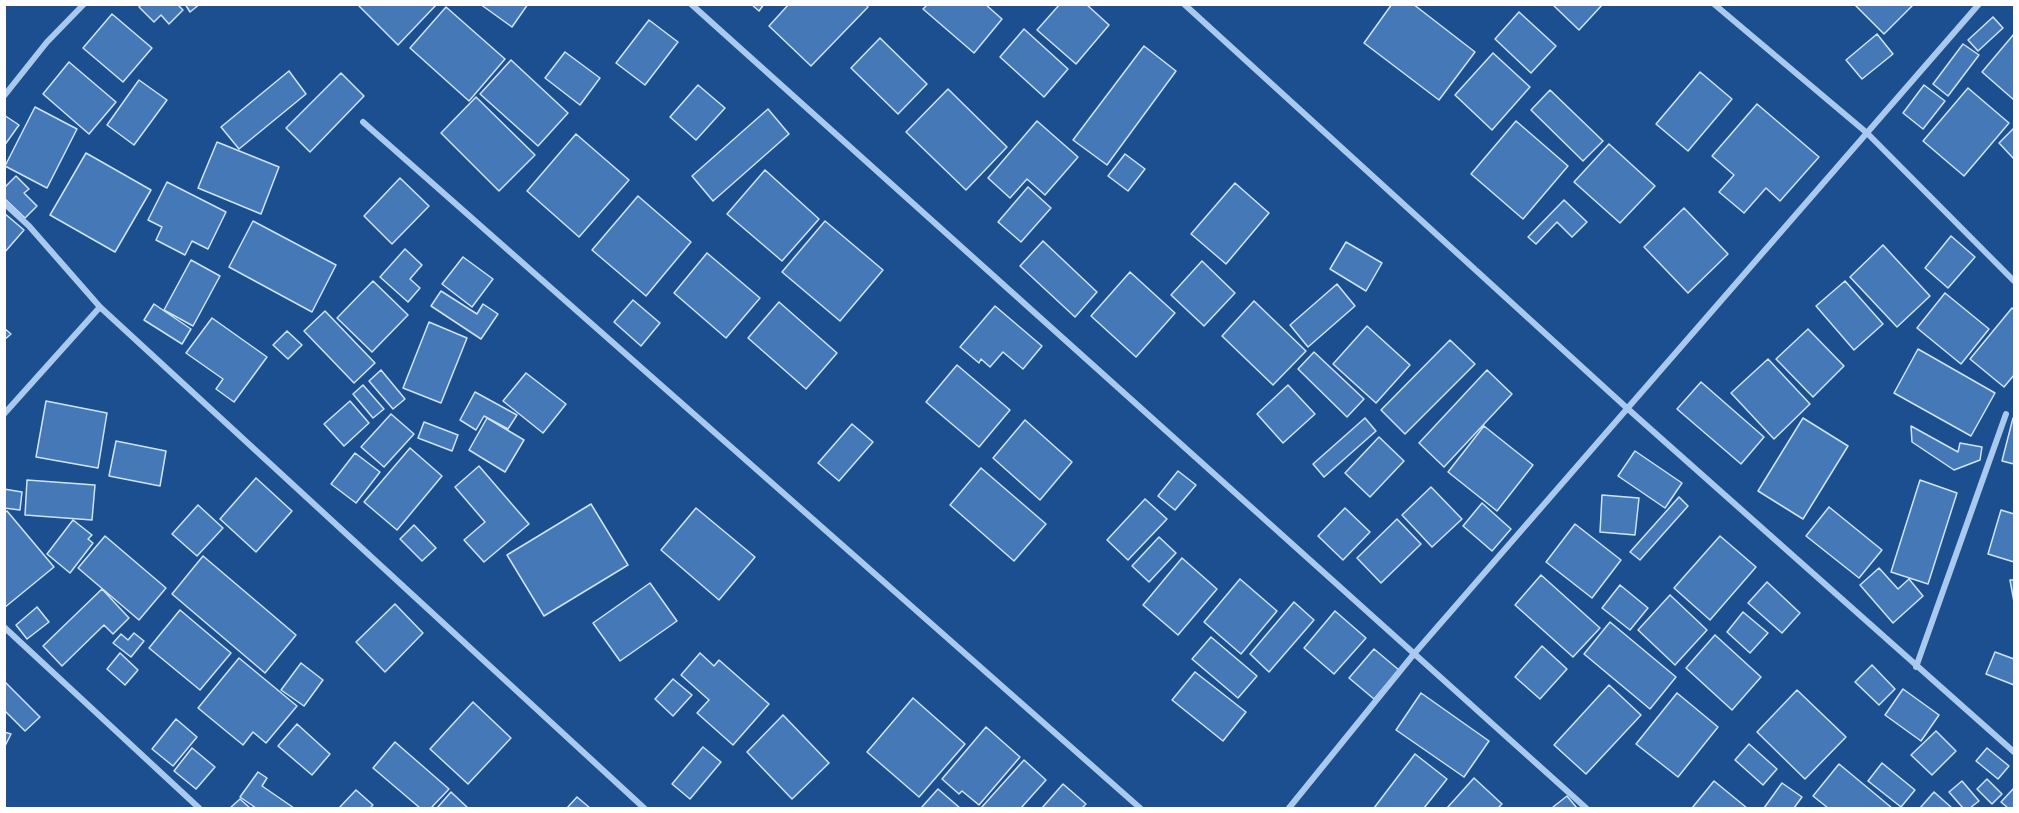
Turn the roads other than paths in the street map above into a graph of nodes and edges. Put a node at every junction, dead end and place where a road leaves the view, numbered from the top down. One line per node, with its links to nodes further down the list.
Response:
1 (84, 4): 6 (street)
2 (691, 4): 16 (street)
3 (1185, 4): 12 (street)
4 (1714, 4): 8 (street)
5 (1979, 4): 8 (street)
6 (4, 96)
7 (363, 122): 21 (street)
8 (1867, 133): 10 (street); 12 (street)
9 (4, 203): 11 (street)
10 (2014, 281)
11 (100, 307): 13 (street); 20 (street)
12 (1628, 409): 16 (street); 17 (street)
13 (4, 414)
14 (2006, 414): 17 (street)
15 (4, 627): 19 (street)
16 (1413, 656): 22 (street); 23 (street)
17 (1916, 667): 18 (street)
18 (2014, 752)
19 (200, 808)
20 (644, 808)
21 (1140, 808)
22 (1288, 808)
23 (1586, 808)

